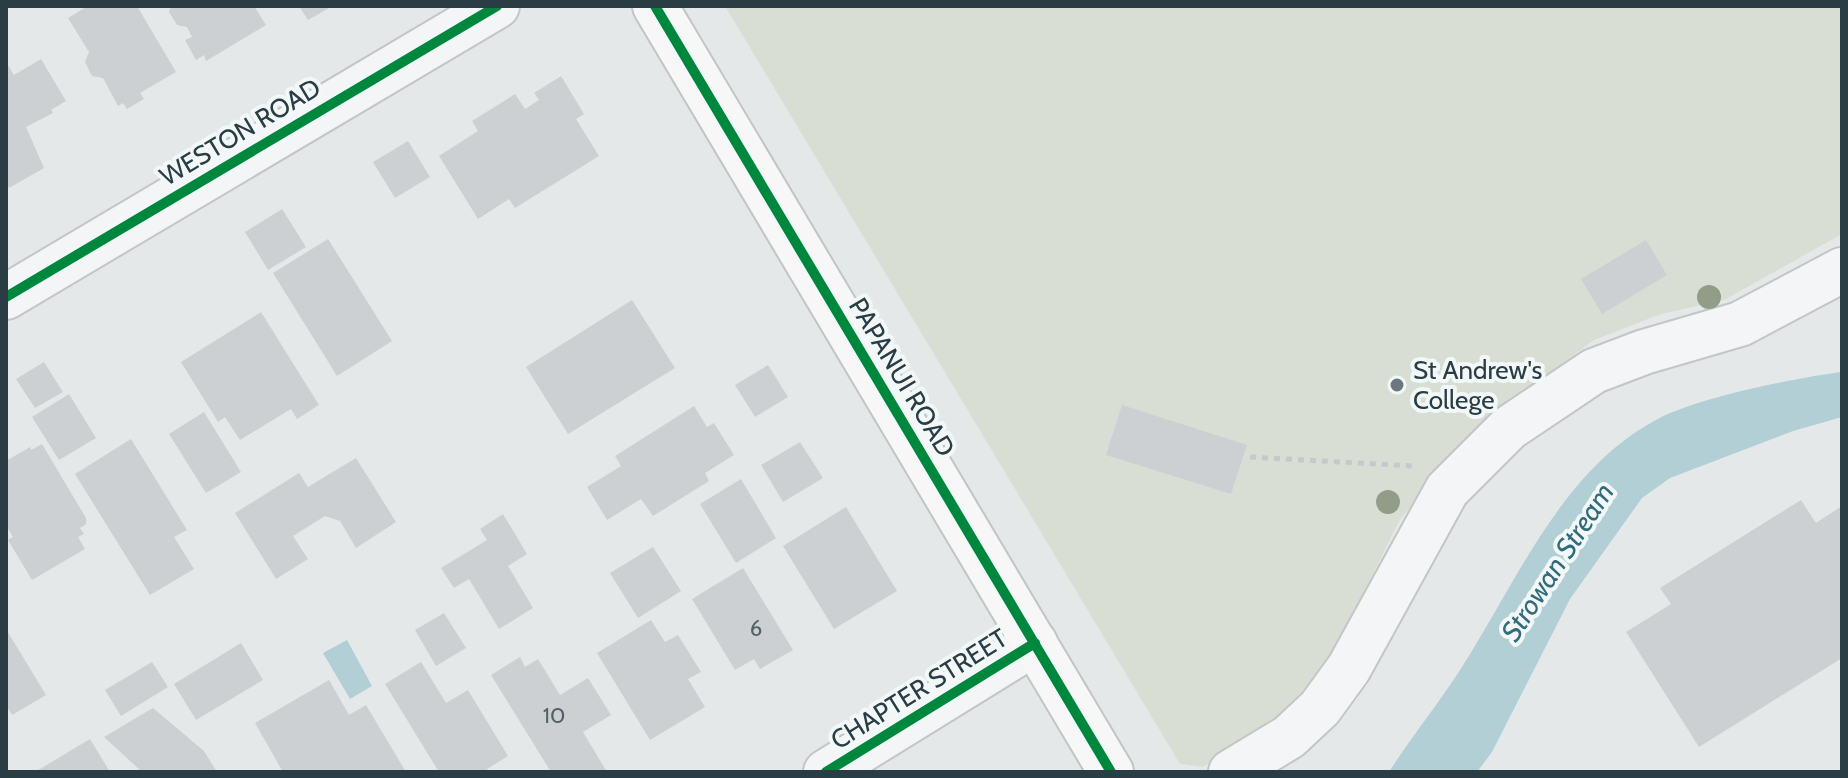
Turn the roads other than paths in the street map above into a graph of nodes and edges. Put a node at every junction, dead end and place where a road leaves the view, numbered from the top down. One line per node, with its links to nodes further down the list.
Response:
1 (497, 6): 4 (street, WESTON ROAD)
2 (655, 6): 5 (main road, PAPANUI ROAD)
3 (1842, 270): 8 (street)
4 (6, 297)
5 (1035, 643): 6 (street, CHAPTER STREET); 7 (main road, PAPANUI ROAD)
6 (826, 772)
7 (1111, 772)
8 (1231, 772)

